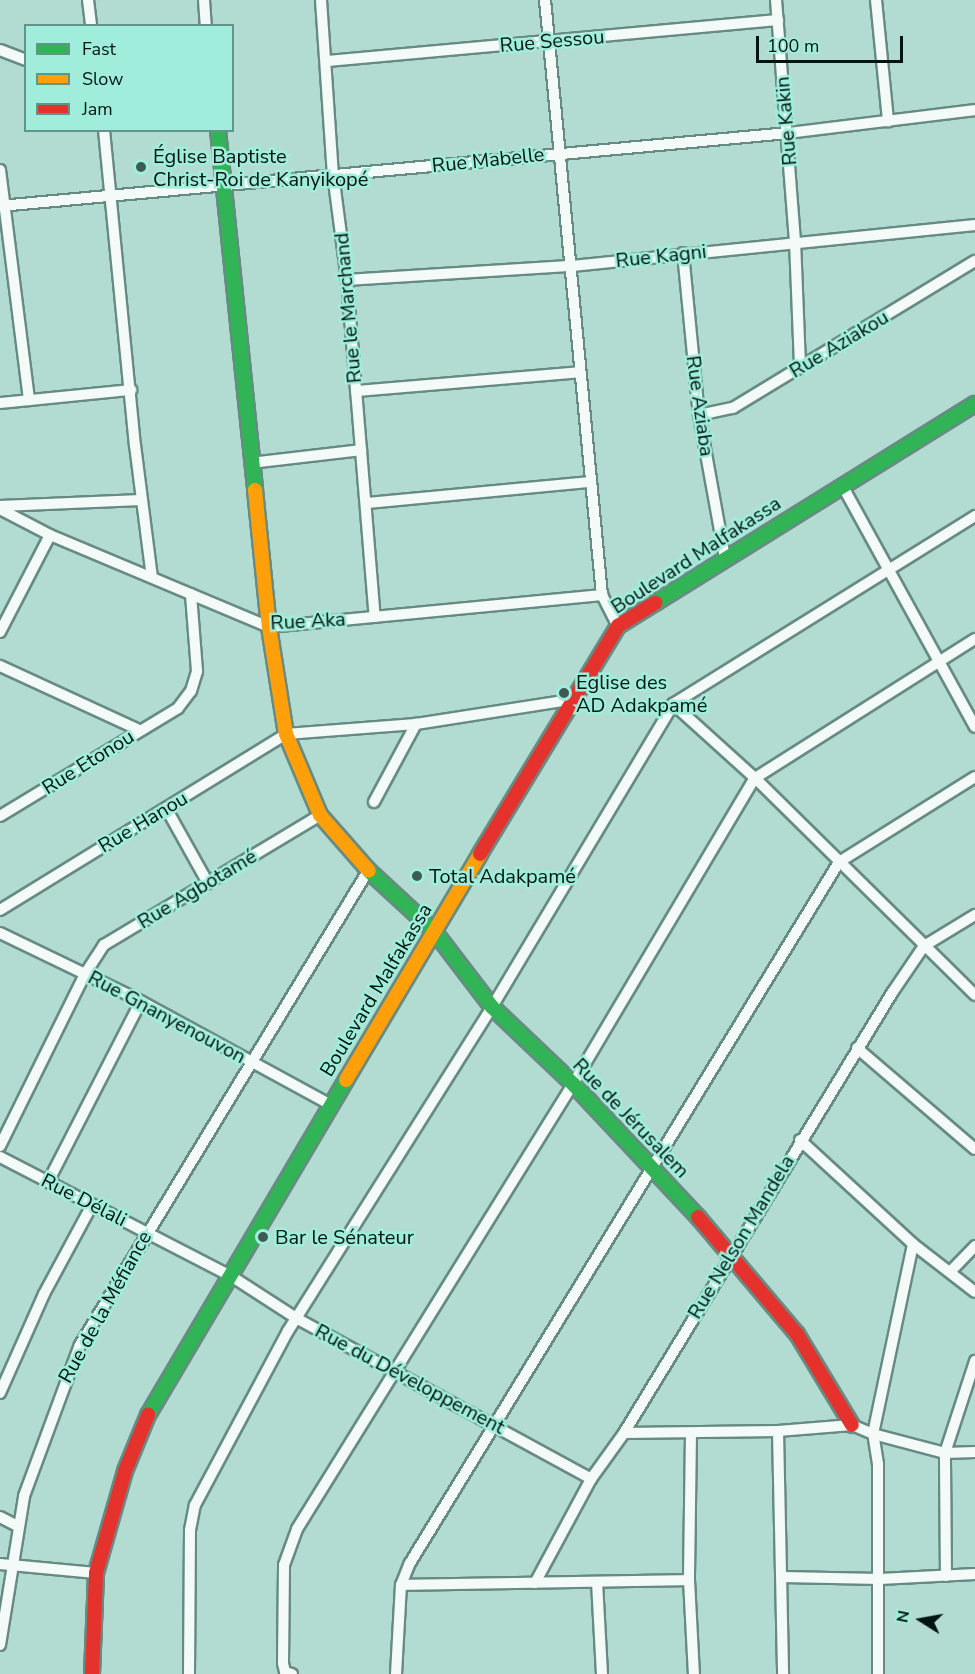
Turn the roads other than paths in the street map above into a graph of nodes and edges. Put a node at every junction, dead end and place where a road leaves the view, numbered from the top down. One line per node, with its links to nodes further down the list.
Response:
1 (88, 0): 8 (street)
2 (204, 0): 9 (street)
3 (321, 0): 13 (street, Rue le Marchand)
4 (544, 0): 10 (street)
5 (776, 0): 7 (street, Rue Kakin)
6 (876, 0): 15 (street)
7 (778, 20): 10 (street, Rue Sessou); 18 (street, Rue Kakin)
8 (91, 24)
9 (206, 24)
10 (548, 41): 13 (street, Rue Sessou); 19 (street)
11 (0, 50): 12 (street)
12 (24, 59)
13 (327, 61): 21 (street, Rue le Marchand)
14 (975, 110): 15 (street, Rue Mabelle)
15 (888, 121): 18 (street, Rue Mabelle)
16 (104, 132): 23 (street)
17 (218, 132): 22 (street, Rue de Jérusalem)
18 (788, 133): 19 (street, Rue Mabelle); 26 (street, Rue Kakin)
19 (561, 153): 21 (street, Rue Mabelle); 29 (street)
20 (0, 170): 24 (street)
21 (333, 174): 22 (street, Rue Mabelle); 30 (street, Rue le Marchand)
22 (224, 186): 23 (street, Rue Mabelle); 40 (street, Rue de Jérusalem)
23 (111, 195): 24 (street, Rue Mabelle); 33 (street)
24 (2, 206): 35 (street)
25 (975, 225): 26 (street, Rue Kagni)
26 (795, 241): 27 (street, Rue Kagni); 31 (street, Rue Kakin)
27 (683, 253): 29 (street, Rue Kagni); 38 (street, Rue Aziaba)
28 (975, 261): 31 (street, Rue Aziakou)
29 (572, 266): 30 (street, Rue Kagni); 32 (street)
30 (347, 280): 34 (street, Rue le Marchand)
31 (800, 368): 38 (street, Rue Aziakou)
32 (580, 372): 34 (street); 41 (street)
33 (131, 390): 35 (street); 43 (street)
34 (356, 391): 39 (street, Rue le Marchand)
35 (29, 400): 36 (street)
36 (0, 403)
37 (975, 404): 42 (street, Boulevard Malfakassa)
38 (699, 415): 48 (street, Rue Aziaba)
39 (361, 450): 40 (street); 44 (street, Rue le Marchand)
40 (251, 463): 55 (street, Rue de Jérusalem)
41 (591, 483): 44 (street); 52 (street)
42 (842, 485): 48 (street, Boulevard Malfakassa); 49 (street)
43 (141, 500): 45 (street); 50 (street)
44 (367, 503): 53 (street, Rue le Marchand)
45 (0, 507): 47 (street, Rue Aka)
46 (975, 516): 49 (street)
47 (50, 535): 50 (street, Rue Aka); 56 (street)
48 (724, 558): 54 (street, Boulevard Malfakassa)
49 (886, 570): 58 (street); 61 (street)
50 (152, 578): 51 (street, Rue Aka)
51 (191, 594): 55 (street, Rue Aka); 64 (street, Rue Etonou)
52 (602, 595): 53 (street, Rue Aka); 54 (street)
53 (375, 617): 55 (street, Rue Aka)
54 (618, 626): 60 (street, Boulevard Malfakassa)
55 (269, 627): 65 (street, Rue de Jérusalem)
56 (0, 632)
57 (975, 639): 58 (street)
58 (938, 663): 63 (street); 67 (street)
59 (0, 666): 64 (street)
60 (570, 700): 62 (street); 77 (street, Boulevard Malfakassa)
61 (673, 704): 67 (street); 83 (street)
62 (416, 724): 65 (street); 68 (street)
63 (975, 727)
64 (139, 730): 71 (street, Rue Etonou)
65 (286, 734): 69 (street, Rue Hanou); 70 (street, Rue de Jérusalem)
66 (975, 777): 72 (street)
67 (755, 778): 72 (street); 86 (street)
68 (374, 802)
69 (166, 808): 74 (street); 75 (street, Rue Hanou)
70 (321, 815): 73 (street, Rue de Jérusalem); 74 (street, Rue Agbotamé)
71 (0, 816)
72 (838, 862): 79 (street); 92 (street)
73 (368, 871): 77 (street, Rue de Jérusalem); 85 (street, Rue de la Méfiance)
74 (208, 883): 80 (street, Rue Agbotamé)
75 (0, 910)
76 (975, 915): 79 (street, Rue Nelson Mandela)
77 (434, 931): 83 (street, Rue de Jérusalem); 87 (street, Boulevard Malfakassa)
78 (0, 933): 80 (street, Rue Gnanyenouvon)
79 (924, 946): 81 (street); 84 (street, Rue Nelson Mandela)
80 (85, 974): 82 (street, Rue Gnanyenouvon); 89 (street, Rue Agbotamé)
81 (975, 995)
82 (141, 1001): 85 (street, Rue Gnanyenouvon); 93 (street)
83 (492, 1007): 86 (street, Rue de Jérusalem); 102 (street)
84 (857, 1048): 88 (street, Rue Nelson Mandela); 90 (street)
85 (250, 1060): 87 (street, Rue Gnanyenouvon); 95 (street, Rue de la Méfiance)
86 (573, 1084): 92 (street, Rue de Jérusalem); 104 (street)
87 (331, 1105): 100 (street, Boulevard Malfakassa)
88 (800, 1140): 96 (street); 98 (street, Rue Nelson Mandela)
89 (0, 1146)
90 (975, 1149)
91 (0, 1157): 93 (street, Rue Délali)
92 (651, 1165): 98 (street, Rue de Jérusalem); 106 (street)
93 (48, 1182): 94 (street, Rue Délali)
94 (92, 1205): 95 (street, Rue Délali); 105 (street)
95 (146, 1232): 100 (street, Rue Délali); 116 (street, Rue de la Méfiance)
96 (913, 1244): 99 (street); 111 (street)
97 (975, 1246): 99 (street)
98 (730, 1254): 107 (street, Rue de Jérusalem); 109 (street, Rue Nelson Mandela)
99 (950, 1272): 101 (street)
100 (231, 1276): 102 (street, Rue du Développement); 119 (street, Boulevard Malfakassa)
101 (975, 1292)
102 (296, 1318): 104 (street, Rue du Développement); 130 (street)
103 (975, 1361): 113 (street)
104 (394, 1369): 106 (street, Rue du Développement); 131 (street)
105 (0, 1393)
106 (492, 1423): 114 (street, Rue du Développement); 127 (street)
107 (852, 1425): 108 (street); 111 (street)
108 (778, 1431): 110 (street); 122 (street)
109 (624, 1433): 110 (street); 114 (street, Rue Nelson Mandela)
110 (691, 1433): 124 (street)
111 (873, 1434): 113 (street); 123 (street)
112 (975, 1452): 113 (street)
113 (945, 1453): 121 (street)
114 (591, 1479): 126 (street, Rue Nelson Mandela)
115 (0, 1517): 116 (street)
116 (16, 1525): 118 (street, Rue de la Méfiance)
117 (0, 1564): 118 (street)
118 (13, 1566): 119 (street); 128 (street, Rue de la Méfiance)
119 (96, 1573): 129 (street, Boulevard Malfakassa)
120 (975, 1574): 121 (street)
121 (946, 1576): 123 (street)
122 (783, 1577): 123 (street); 135 (street)
123 (880, 1579): 136 (street)
124 (689, 1580): 125 (street); 134 (street)
125 (597, 1582): 126 (street); 133 (street)
126 (535, 1583): 127 (street)
127 (401, 1585): 132 (street)
128 (0, 1645)
129 (92, 1674)
130 (189, 1674)
131 (291, 1674)
132 (396, 1674)
133 (602, 1674)
134 (694, 1674)
135 (783, 1674)
136 (878, 1674)

